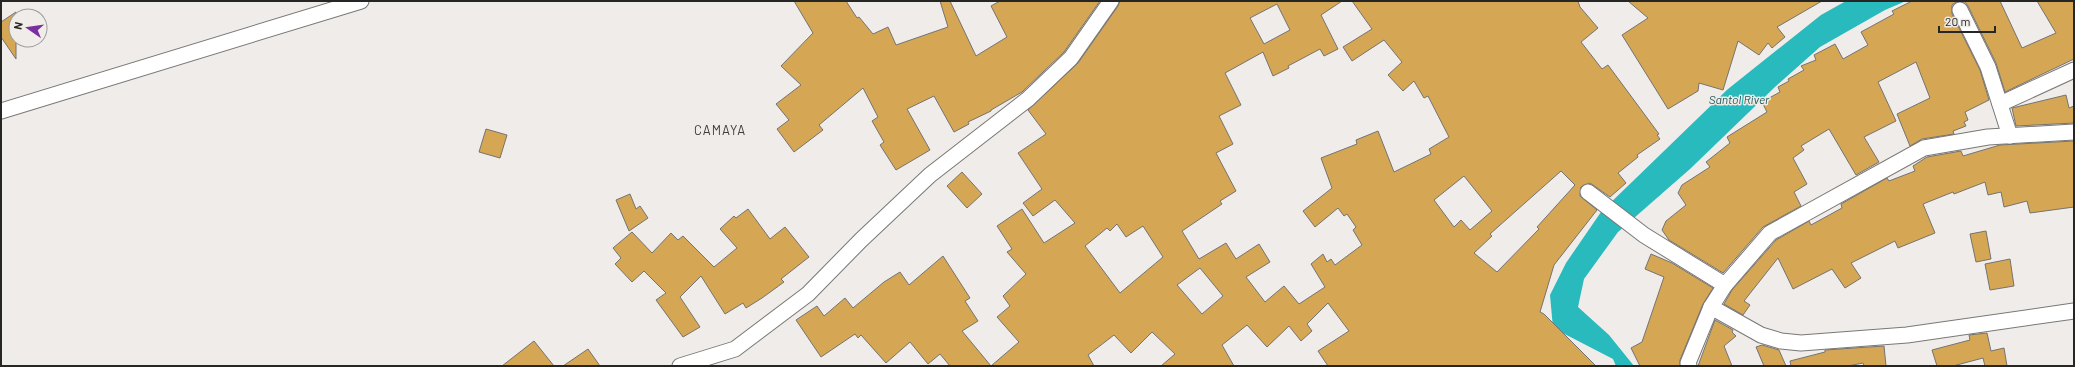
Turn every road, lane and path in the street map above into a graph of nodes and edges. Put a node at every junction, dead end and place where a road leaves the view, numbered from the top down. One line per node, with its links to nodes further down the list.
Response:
1 (362, 1): 6 (street)
2 (1111, 1): 13 (street)
3 (1960, 10): 5 (street)
4 (2074, 70): 5 (street)
5 (2000, 104): 8 (street)
6 (1, 111)
7 (2074, 132): 8 (street)
8 (2010, 136): 10 (street)
9 (1594, 197): 10 (street)
10 (1725, 285): 11 (street)
11 (1711, 307): 12 (street); 14 (street)
12 (2074, 311)
13 (680, 366)
14 (1689, 366)

